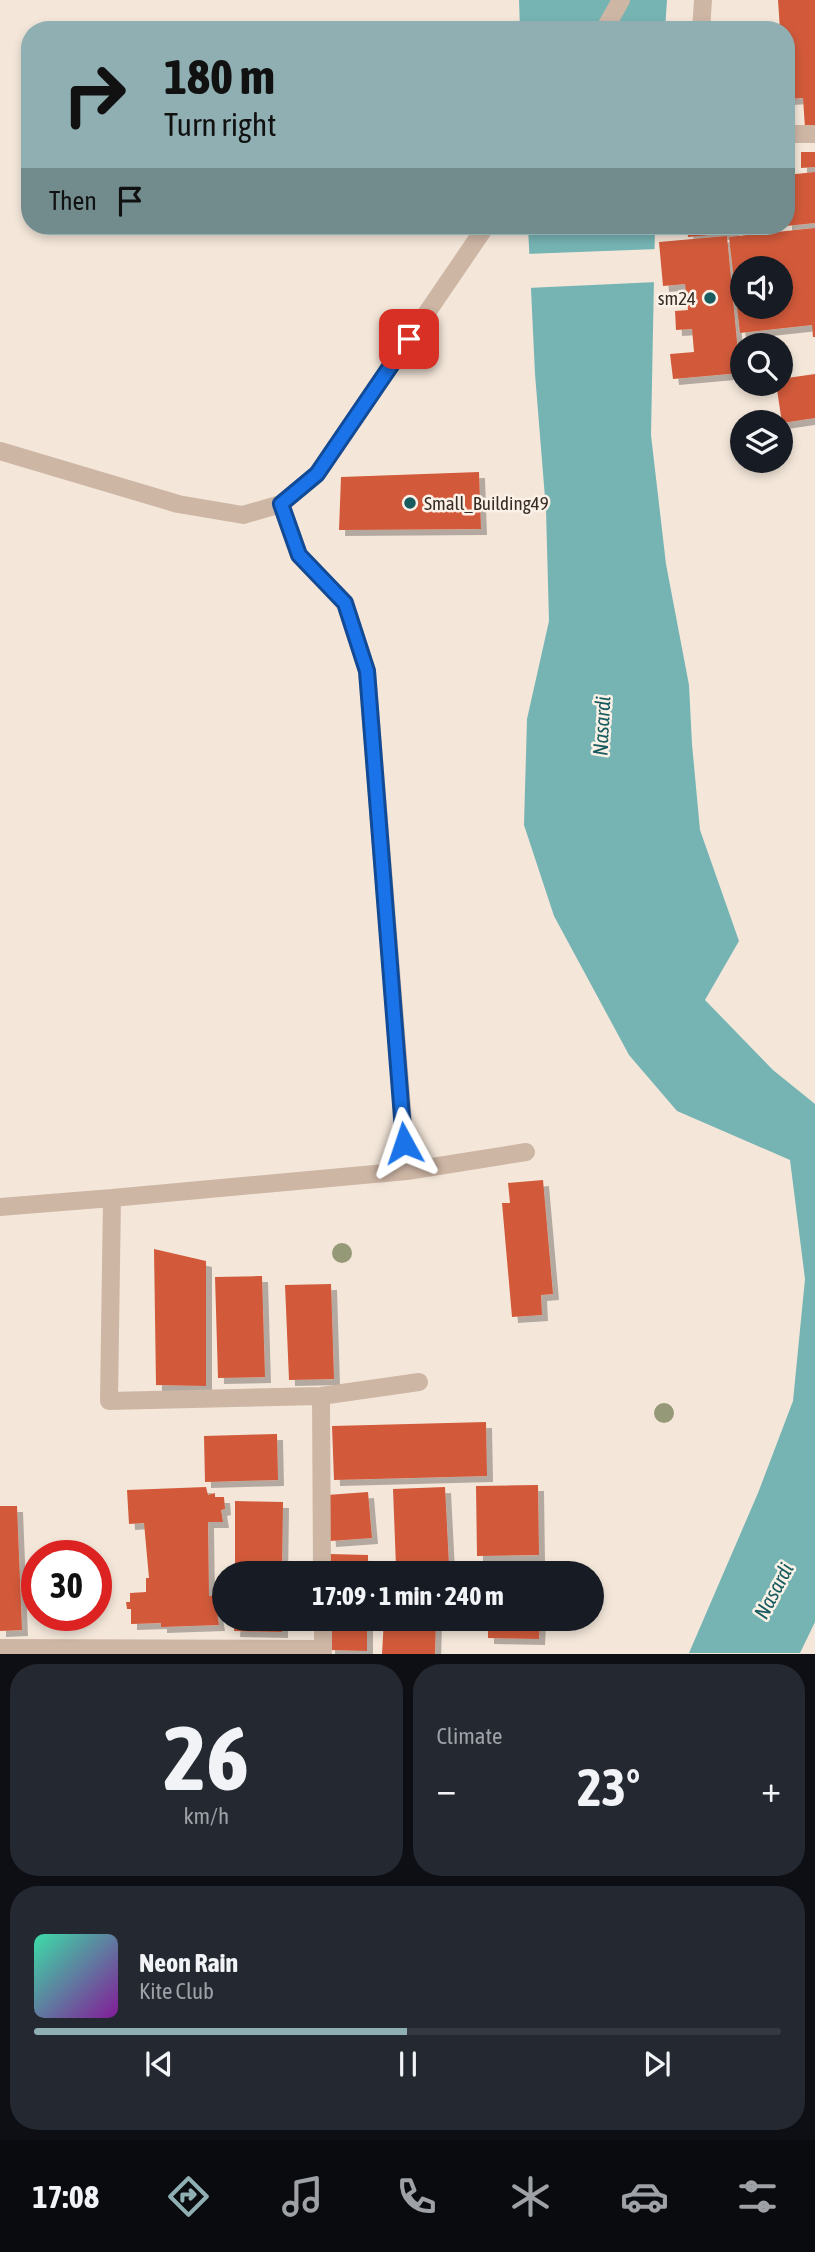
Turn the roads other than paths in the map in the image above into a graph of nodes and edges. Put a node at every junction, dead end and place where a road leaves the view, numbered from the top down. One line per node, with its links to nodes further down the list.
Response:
1 (621, 0): 3 (street)
2 (703, 0): 4 (street)
3 (609, 21)
4 (702, 21)
5 (795, 134): 6 (street)
6 (815, 134)
7 (480, 235): 9 (street)
8 (0, 451): 9 (street)
9 (281, 504): 11 (street)
10 (526, 1152): 11 (street)
11 (407, 1171): 12 (street)
12 (112, 1198): 13 (street); 15 (street)
13 (0, 1207)
14 (419, 1381): 15 (street)
15 (321, 1396): 16 (street)
16 (322, 1561)
17 (323, 1631): 19 (street)
18 (0, 1648): 19 (street)
19 (323, 1651)

